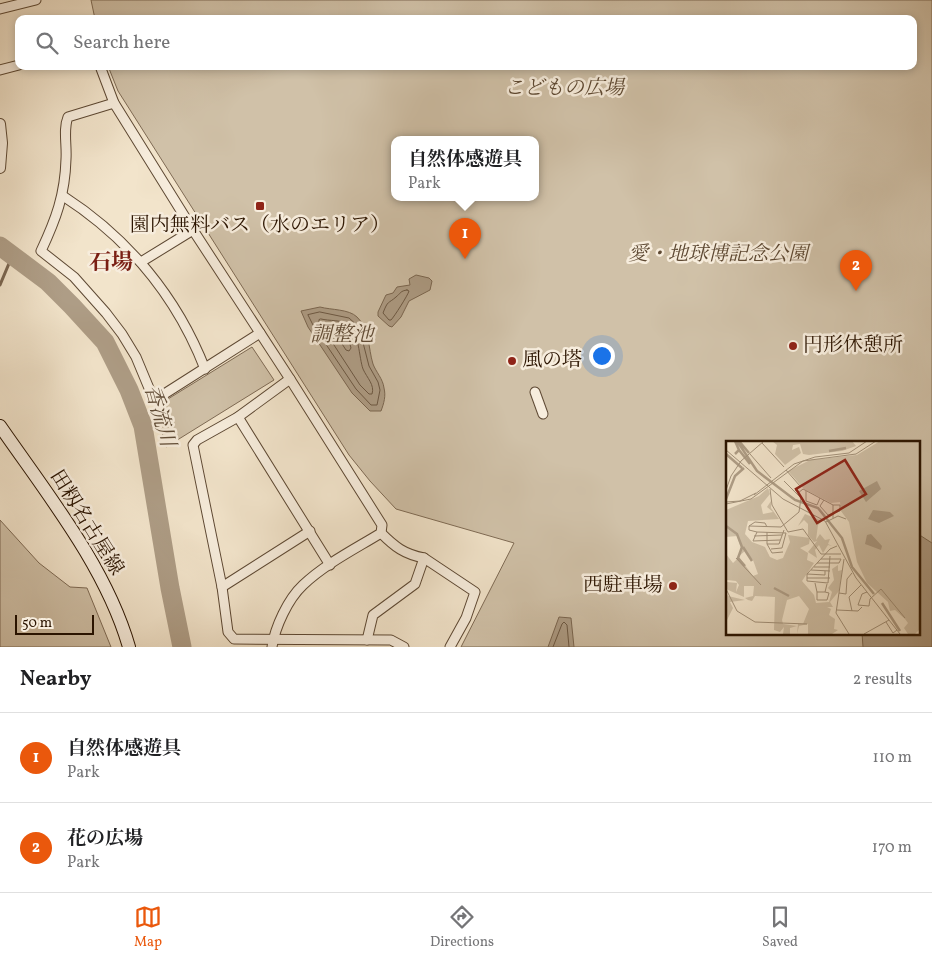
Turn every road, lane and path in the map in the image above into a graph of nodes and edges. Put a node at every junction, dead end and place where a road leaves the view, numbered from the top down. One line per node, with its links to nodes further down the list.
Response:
1 (32, 1): 2 (street)
2 (0, 9)
3 (15, 66): 4 (street)
4 (0, 70)
5 (102, 70): 6 (street)
6 (114, 103): 9 (street); 10 (street)
7 (0, 124): 8 (street)
8 (0, 168)
9 (63, 196): 11 (street); 13 (street)
10 (193, 230): 11 (street); 12 (street)
11 (141, 262): 13 (street)
12 (260, 333): 13 (street); 14 (street)
13 (205, 369)
14 (290, 379): 17 (street); 20 (street)
15 (535, 392): 16 (street)
16 (543, 414)
17 (238, 416): 19 (street); 23 (street)
18 (0, 426): 26 (main road, 田籾名古屋線)
19 (310, 531): 22 (street); 23 (street)
20 (381, 533): 21 (street); 22 (street)
21 (424, 558): 24 (street); 28 (street)
22 (330, 565): 25 (street)
23 (222, 587): 25 (street)
24 (367, 640): 25 (street); 27 (street)
25 (273, 643)
26 (129, 647)
27 (404, 647)
28 (450, 647)

